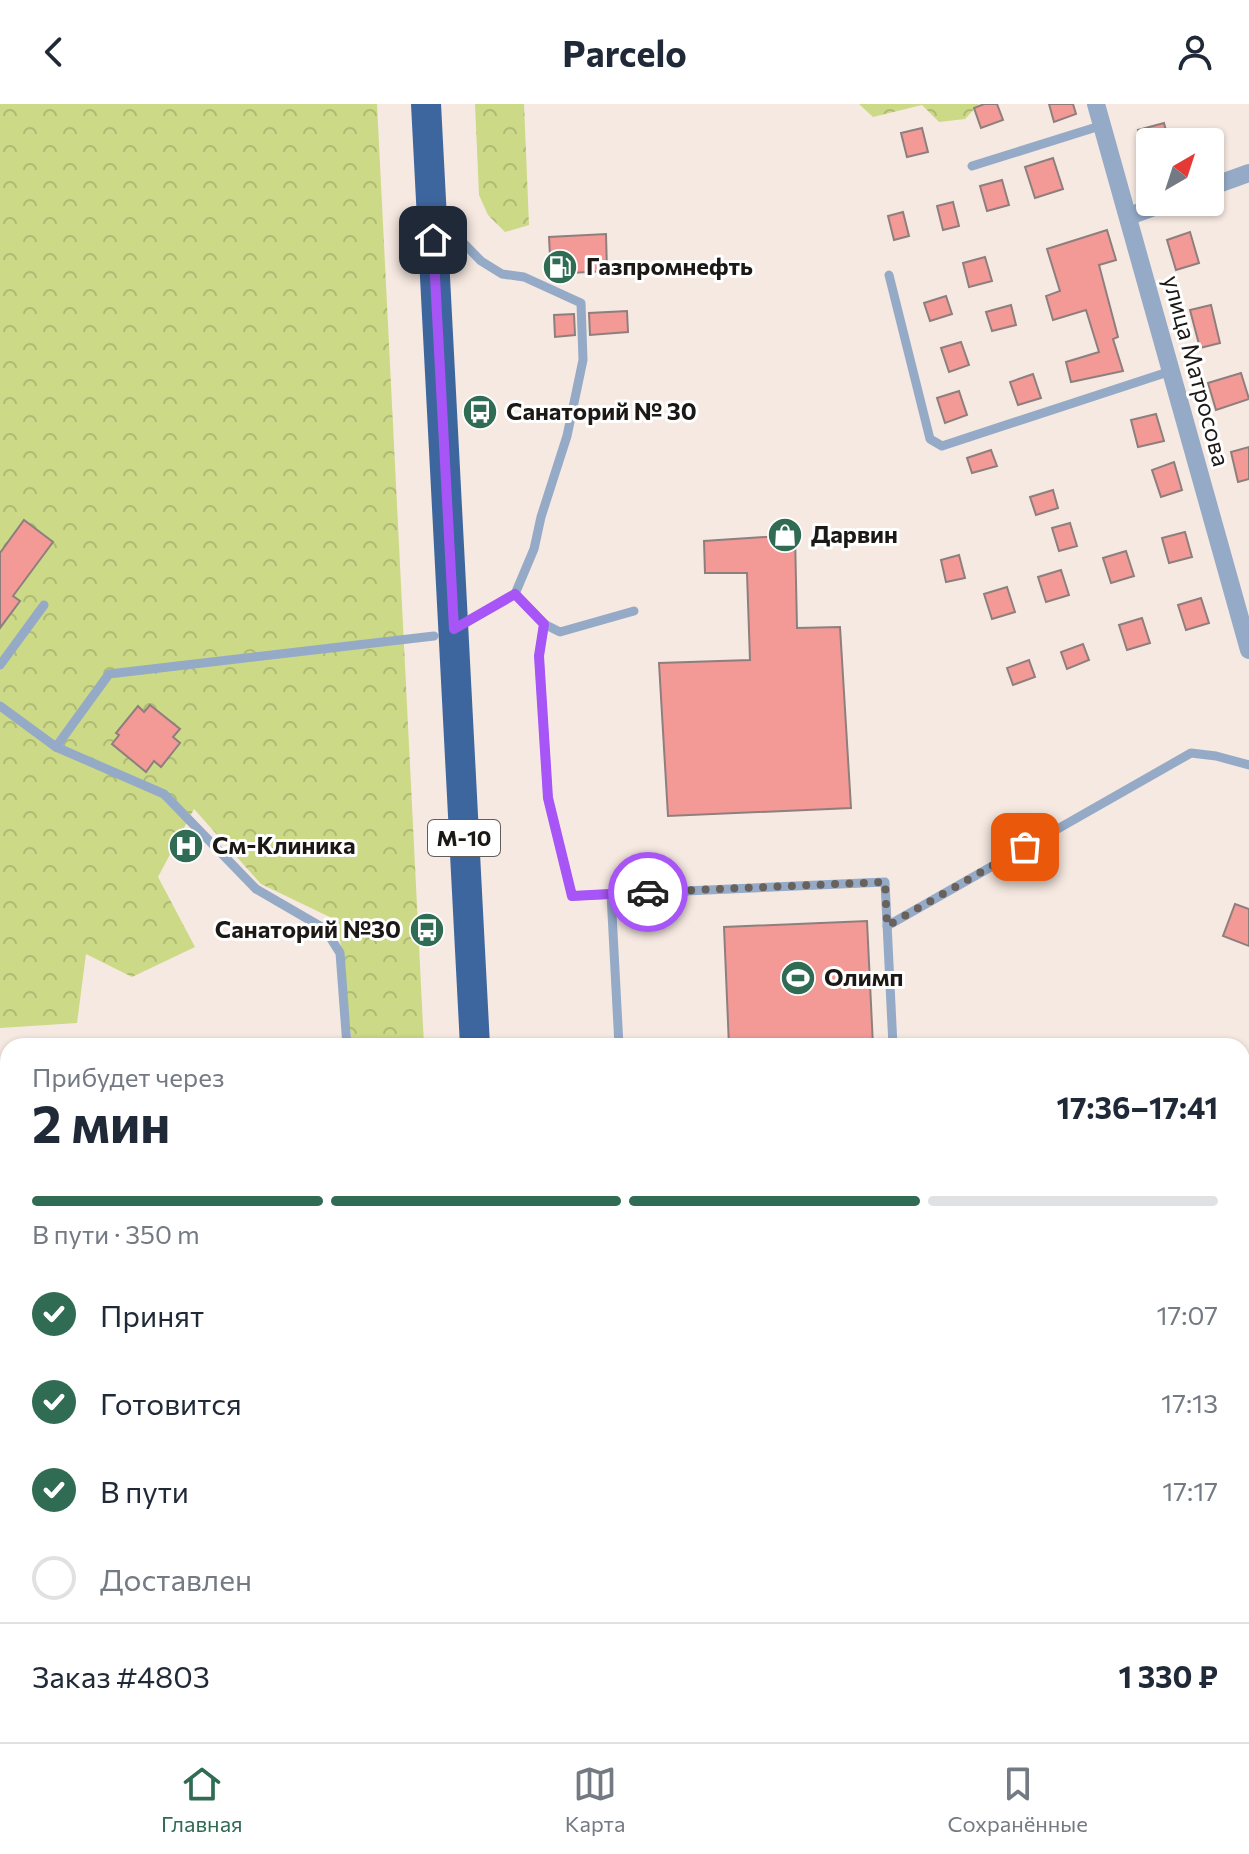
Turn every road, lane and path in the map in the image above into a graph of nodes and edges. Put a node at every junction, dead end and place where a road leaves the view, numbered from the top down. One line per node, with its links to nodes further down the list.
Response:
1 (407, 104): 17 (highway, М-10)
2 (426, 104): 8 (highway, М-10)
3 (1096, 104): 4 (street, улица Матросова)
4 (1103, 125): 5 (lane); 10 (street, улица Матросова)
5 (972, 166)
6 (1249, 173): 7 (street)
7 (1224, 182)
8 (431, 210): 13 (lane); 17 (highway, М-10)
9 (1136, 213): 10 (street)
10 (1129, 216): 12 (street, улица Матросова)
11 (889, 275): 12 (lane)
12 (1171, 371): 18 (street, улица Матросова)
13 (515, 594): 16 (lane); 17 (lane)
14 (44, 605): 19 (lane)
15 (634, 611): 16 (lane)
16 (544, 624): 23 (lane)
17 (444, 633): 21 (lane); 26 (highway, М-10); 27 (highway, М-10)
18 (1249, 650)
19 (0, 665)
20 (0, 706): 21 (lane)
21 (56, 747): 25 (lane)
22 (1249, 765): 24 (lane)
23 (611, 894): 24 (lane); 28 (lane)
24 (887, 926): 29 (lane)
25 (346, 1038)
26 (455, 1038)
27 (474, 1038)
28 (619, 1038)
29 (893, 1038)

